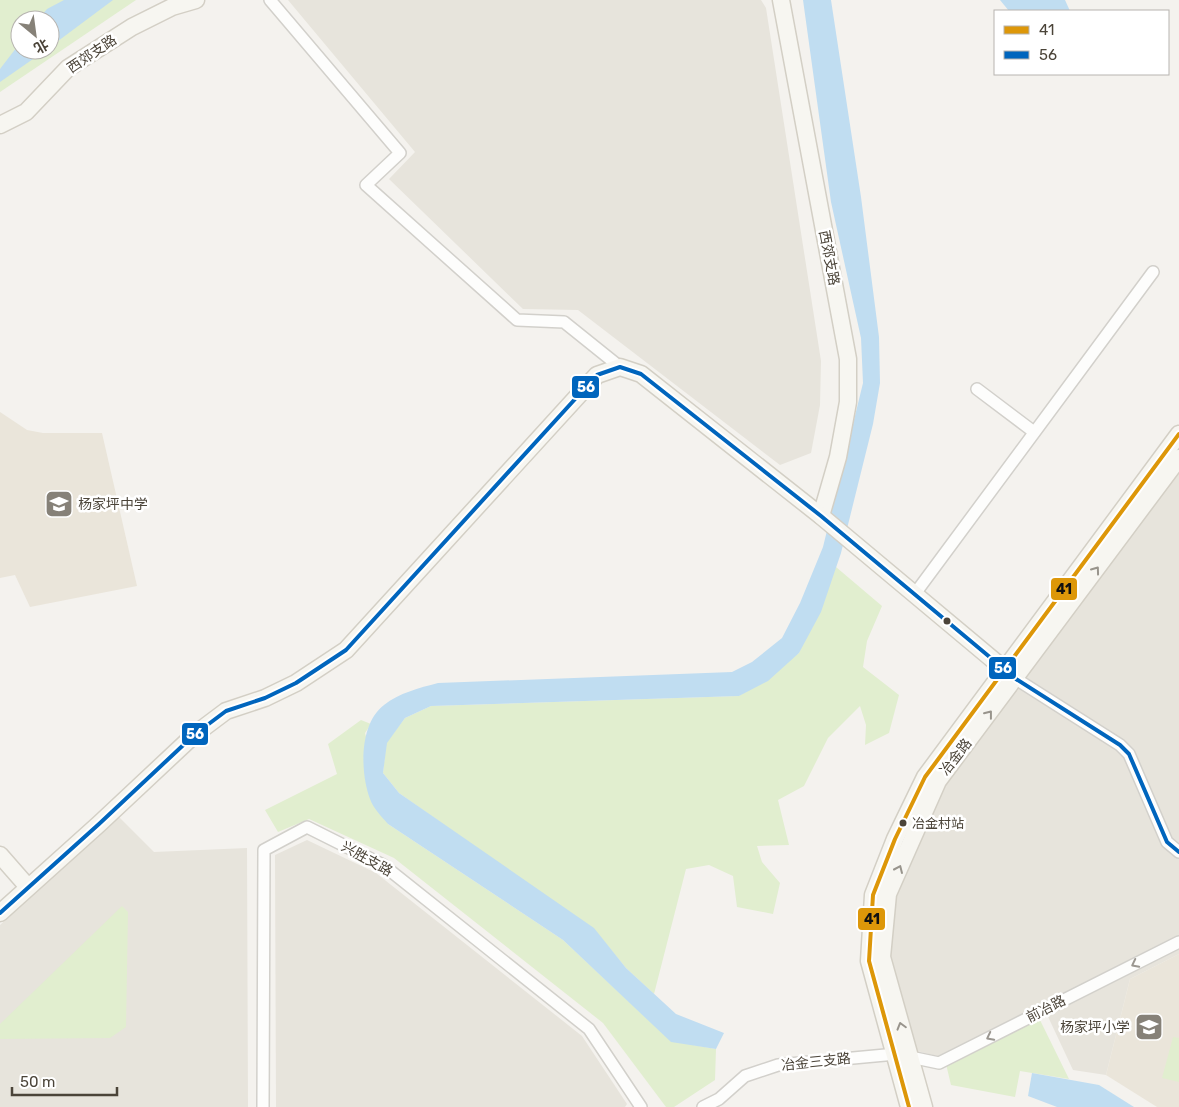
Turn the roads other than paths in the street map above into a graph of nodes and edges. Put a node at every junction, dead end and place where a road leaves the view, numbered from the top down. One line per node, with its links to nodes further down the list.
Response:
1 (196, 0): 4 (street, 西郊支路)
2 (270, 0): 6 (street)
3 (781, 0): 11 (street, 西郊支路)
4 (0, 125)
5 (1153, 272): 8 (street)
6 (620, 367): 11 (street); 16 (street)
7 (977, 389): 8 (street)
8 (1034, 432): 12 (street)
9 (1179, 434): 13 (street, 冶金路)
10 (1179, 458): 13 (street, 冶金路, one-way to 10)
11 (821, 516): 12 (street)
12 (914, 595): 13 (street)
13 (1010, 675): 14 (street); 19 (street, 冶金路)
14 (1179, 852)
15 (0, 855): 16 (street)
16 (28, 887): 17 (street)
17 (0, 913)
18 (1179, 942): 19 (street, 前冶路, one-way to 19)
19 (903, 1056): 22 (street, 冶金三支路); 23 (street, 冶金路); 24 (street, 冶金路)
20 (263, 1107): 21 (street, 兴胜支路)
21 (641, 1107)
22 (703, 1107)
23 (909, 1107)
24 (924, 1107)

